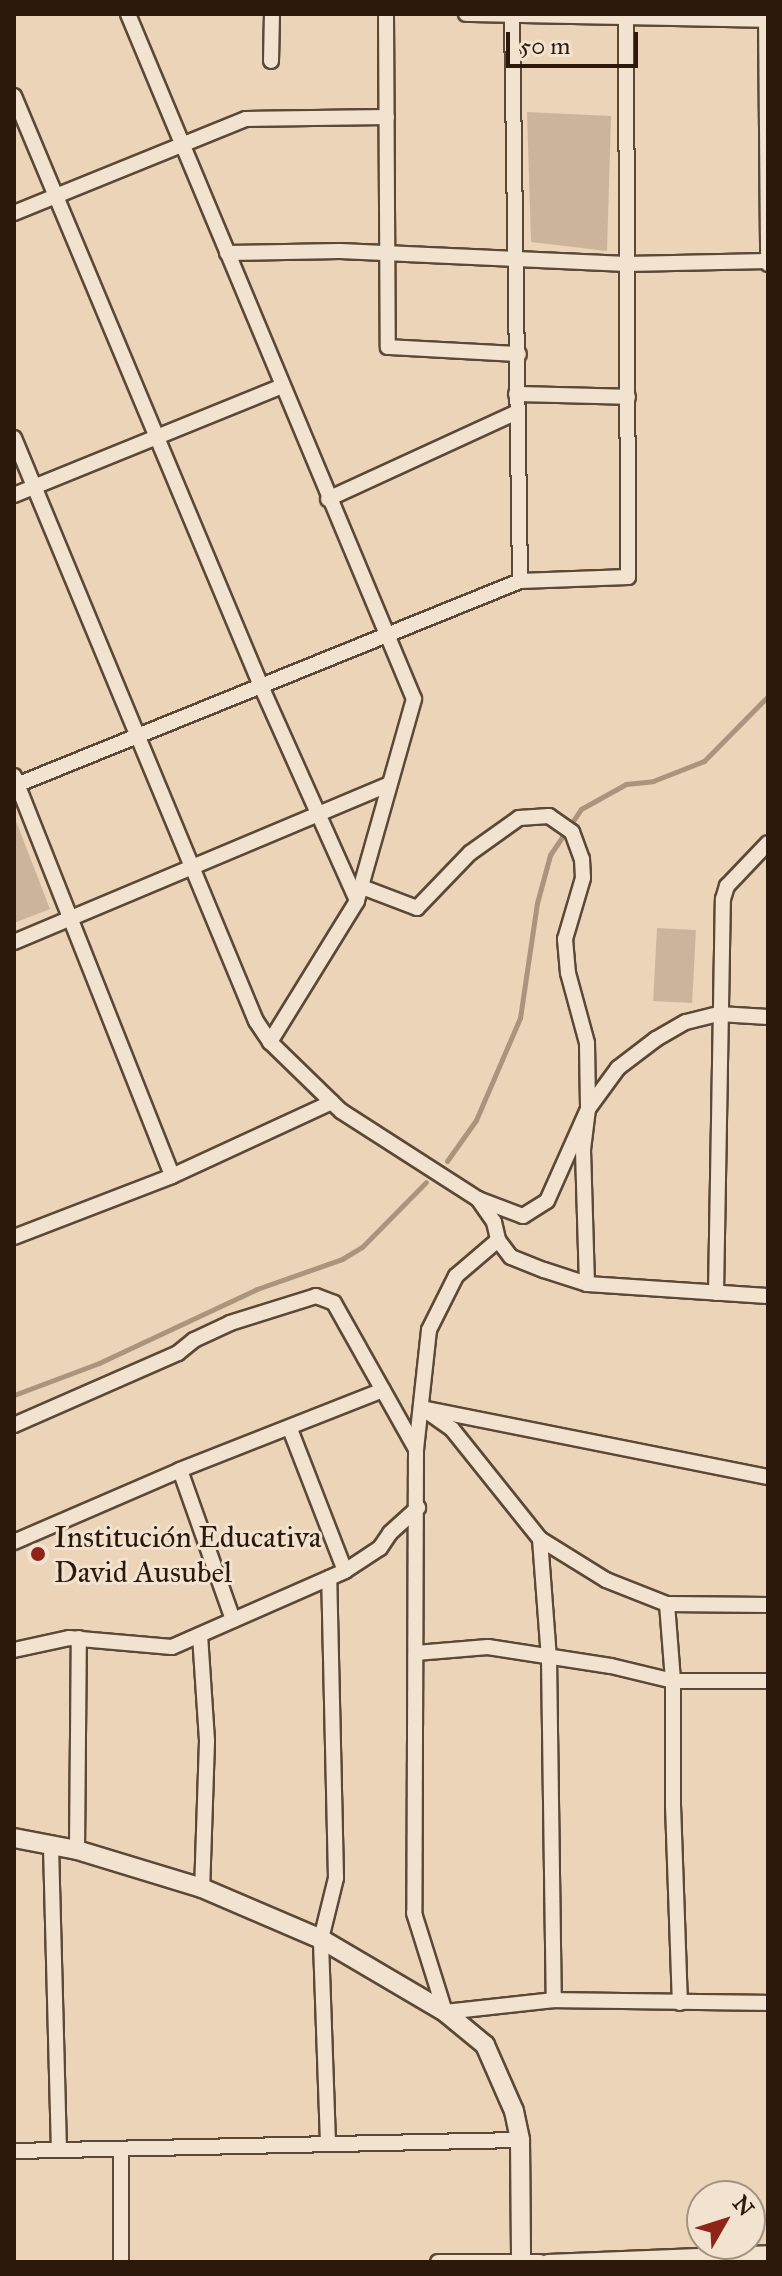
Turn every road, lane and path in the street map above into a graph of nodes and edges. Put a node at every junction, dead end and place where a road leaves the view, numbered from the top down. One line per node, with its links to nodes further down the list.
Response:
1 (128, 14): 11 (street)
2 (272, 14): 8 (street)
3 (386, 14): 10 (street)
4 (466, 14): 5 (street)
5 (512, 15): 6 (street); 16 (street)
6 (626, 15): 7 (street); 18 (street)
7 (766, 18): 17 (street)
8 (271, 61)
9 (14, 96): 12 (street)
10 (387, 117): 11 (street); 15 (street)
11 (182, 143): 12 (street); 14 (street)
12 (54, 198): 13 (street); 25 (street)
13 (14, 213)
14 (227, 253): 15 (street); 20 (street)
15 (387, 253): 16 (street); 19 (street)
16 (514, 259): 18 (street); 19 (street)
17 (768, 262): 18 (street)
18 (627, 264): 22 (street)
19 (519, 354): 21 (street)
20 (282, 386): 25 (street); 28 (street)
21 (516, 394): 22 (street); 23 (street)
22 (628, 397): 29 (street)
23 (515, 413): 28 (street); 29 (street)
24 (14, 438): 26 (street)
25 (157, 438): 26 (street); 31 (street)
26 (35, 487): 27 (street); 32 (street)
27 (14, 495)
28 (328, 499): 30 (street)
29 (520, 581): 30 (street)
30 (384, 635): 31 (street); 34 (street)
31 (261, 686): 32 (street); 35 (street)
32 (140, 735): 33 (street); 37 (street)
33 (15, 782): 39 (street)
34 (387, 785): 35 (street); 38 (street)
35 (317, 813): 37 (street); 38 (street)
36 (768, 843): 41 (street)
37 (192, 868): 39 (street); 43 (street)
38 (360, 894): 43 (street); 45 (street)
39 (70, 919): 40 (street); 46 (street)
40 (14, 942)
41 (719, 1014): 42 (street); 45 (street); 51 (street)
42 (768, 1017)
43 (270, 1042): 44 (street)
44 (332, 1102): 46 (street); 47 (street)
45 (588, 1109): 47 (street); 50 (street)
46 (172, 1176): 48 (street)
47 (478, 1199): 49 (street)
48 (14, 1237)
49 (498, 1240): 50 (street); 54 (street)
50 (587, 1284): 51 (street)
51 (716, 1293): 52 (street)
52 (768, 1296)
53 (383, 1390): 55 (street); 56 (street); 57 (street)
54 (422, 1408): 57 (street); 59 (street); 61 (street)
55 (14, 1425)
56 (290, 1429): 58 (street); 63 (street)
57 (416, 1449): 60 (street)
58 (180, 1470): 62 (street); 67 (street)
59 (768, 1477)
60 (418, 1508): 63 (street); 71 (street)
61 (540, 1539): 65 (street); 72 (street)
62 (14, 1542)
63 (345, 1571): 64 (street)
64 (329, 1578): 67 (street); 79 (street)
65 (667, 1604): 66 (street); 73 (street)
66 (768, 1605)
67 (233, 1620): 68 (street)
68 (200, 1635): 69 (street); 78 (street)
69 (79, 1638): 70 (street); 77 (street)
70 (14, 1650)
71 (416, 1653): 72 (street); 83 (street)
72 (549, 1658): 73 (street); 80 (street)
73 (673, 1681): 74 (street); 81 (street)
74 (768, 1681)
75 (14, 1838): 76 (street)
76 (51, 1846): 77 (street); 86 (street)
77 (77, 1850): 78 (street)
78 (202, 1888): 79 (street)
79 (321, 1939): 83 (street); 85 (street)
80 (554, 2000): 81 (street); 83 (street)
81 (680, 2003): 82 (street)
82 (768, 2003)
83 (445, 2012): 84 (street)
84 (520, 2140): 85 (street); 90 (street)
85 (328, 2143): 87 (street)
86 (59, 2149): 87 (street); 88 (street)
87 (121, 2149): 91 (street)
88 (14, 2151)
89 (768, 2253): 94 (street)
90 (521, 2261): 92 (street); 93 (street)
91 (121, 2262)
92 (438, 2262)
93 (540, 2262)
94 (548, 2262)

